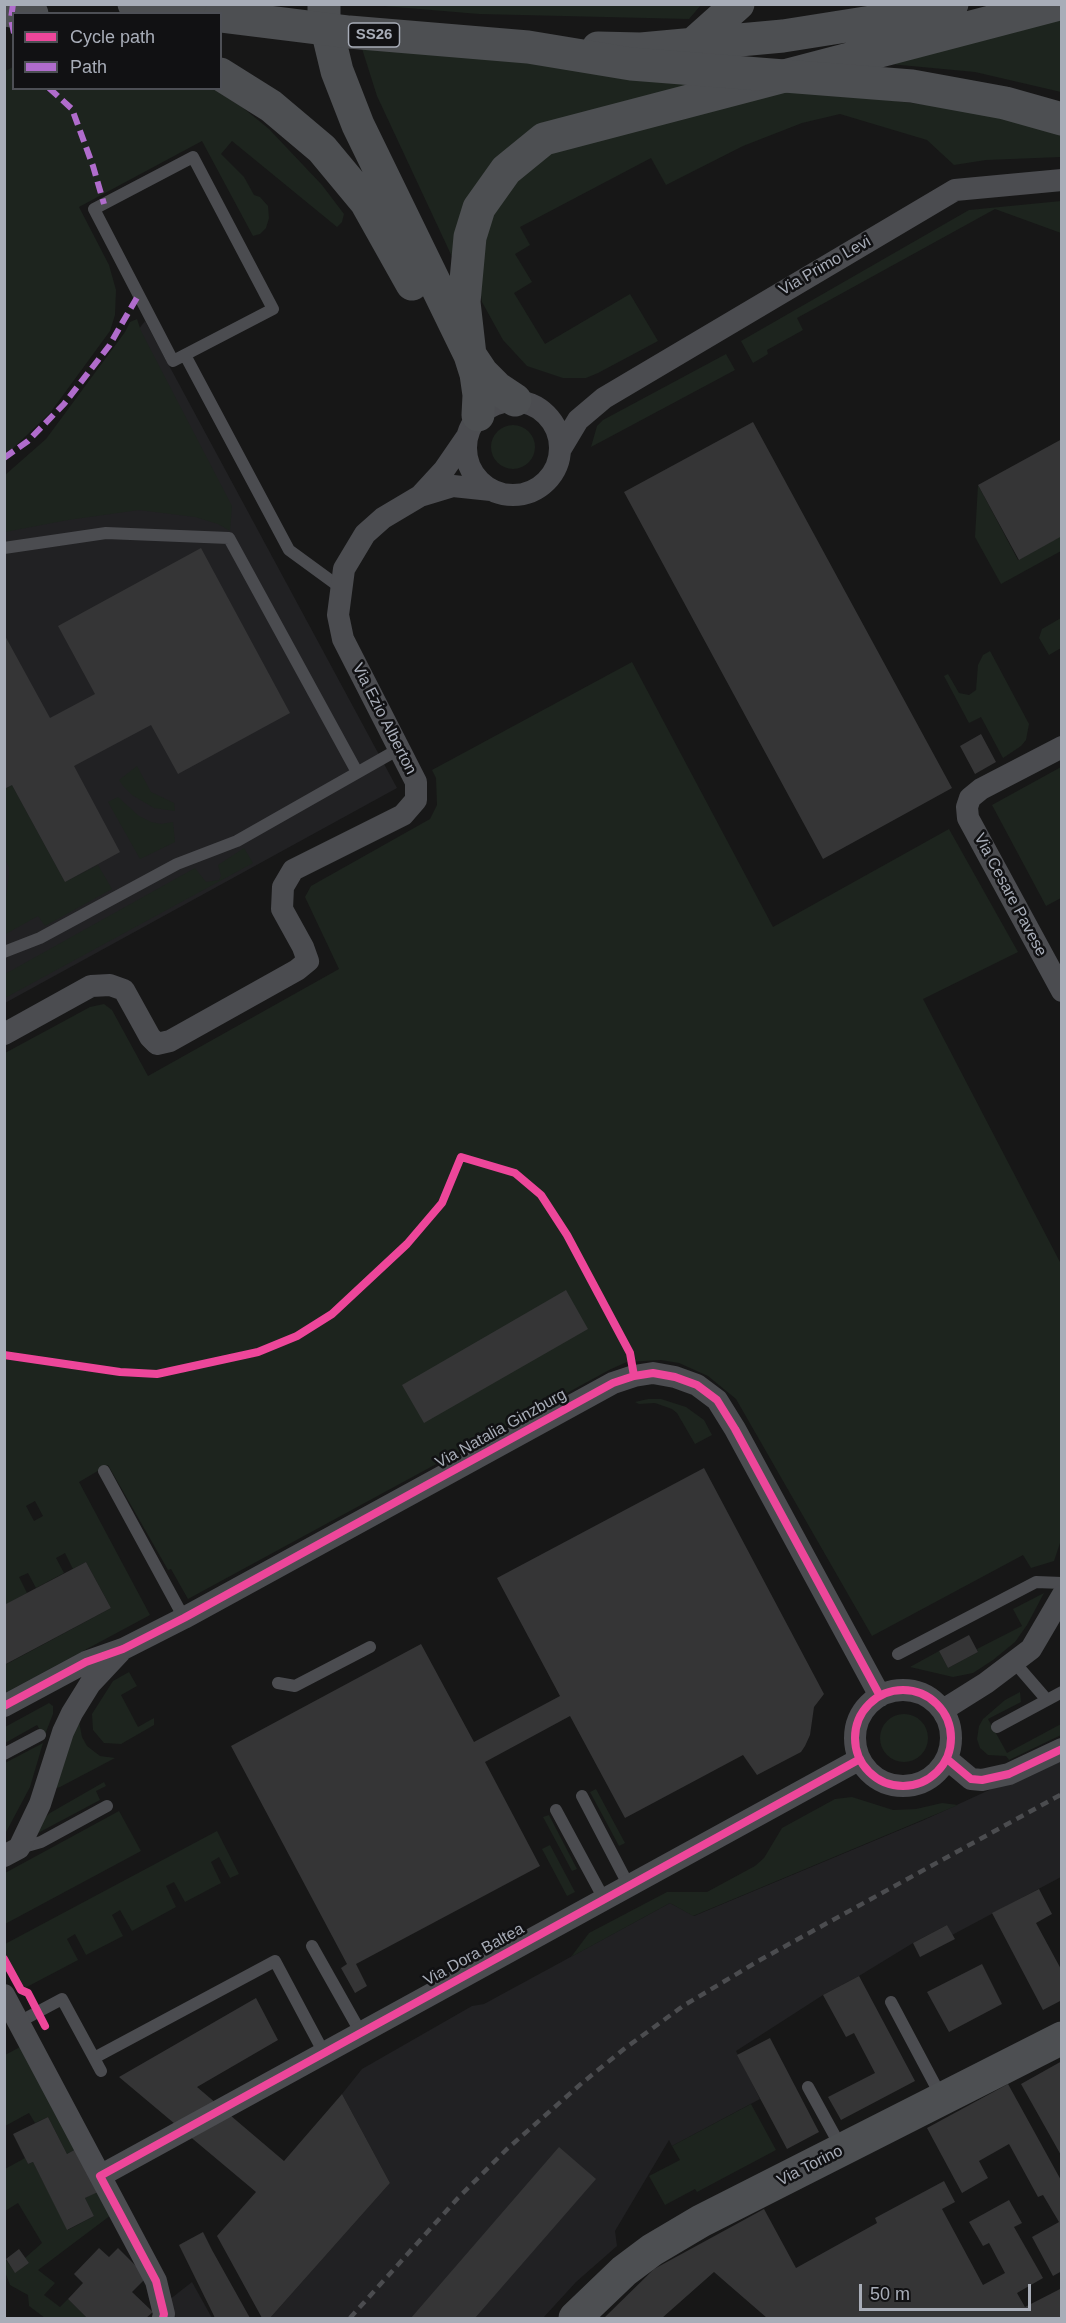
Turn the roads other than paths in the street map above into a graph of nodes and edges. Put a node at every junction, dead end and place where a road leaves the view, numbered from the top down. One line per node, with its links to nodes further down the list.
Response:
1 (134, 4): 6 (main road)
2 (324, 4): 14 (main road)
3 (738, 4): 8 (main road)
4 (952, 4): 8 (main road, SS26)
5 (1053, 8): 14 (main road)
6 (190, 12)
7 (222, 16): 9 (main road, SS26, bridge)
8 (692, 45): 9 (main road, SS26, bridge)
9 (528, 47): 11 (main road, bridge)
10 (222, 75): 14 (main road)
11 (1062, 119)
12 (1062, 180): 15 (street, Via Primo Levi)
13 (185, 355): 13 (lane); 22 (lane)
14 (470, 355): 16 (main road); 17 (main road)
15 (604, 398): 16 (street, Via Primo Levi); 18 (street, Via Primo Levi)
16 (527, 404): 17 (street); 18 (street)
17 (472, 427): 19 (street); 20 (street)
18 (560, 450): 19 (street)
19 (491, 490): 20 (street, Via Ezio Alberton)
20 (420, 496): 22 (street, Via Ezio Alberton)
21 (4, 548): 25 (lane)
22 (341, 588): 24 (street, Via Ezio Alberton)
23 (1062, 747): 27 (street, Via Cesare Pavese)
24 (399, 749): 25 (lane); 28 (street, Via Ezio Alberton)
25 (357, 772): 26 (lane)
26 (4, 952)
27 (1062, 991)
28 (4, 1034)
29 (104, 1471): 32 (lane)
30 (1062, 1583): 35 (lane)
31 (1062, 1596): 36 (street)
32 (184, 1618): 34 (street, Via Natalia Ginzburg); 39 (street, Via Natalia Ginzburg)
33 (370, 1647): 37 (lane)
34 (123, 1649): 41 (street, Via Natalia Ginzburg); 52 (street, Via Natalia Ginzburg)
35 (898, 1654)
36 (1015, 1663): 40 (lane); 42 (street)
37 (278, 1683)
38 (1062, 1692): 40 (lane)
39 (880, 1696): 42 (street); 47 (street)
40 (1047, 1700): 43 (lane)
41 (4, 1706)
42 (943, 1710): 48 (street)
43 (997, 1727)
44 (40, 1735): 46 (lane)
45 (1062, 1749): 48 (street)
46 (4, 1754)
47 (860, 1759): 48 (street); 53 (street, Via Dora Baltea)
48 (947, 1759)
49 (582, 1796): 53 (lane)
50 (107, 1806): 52 (lane)
51 (556, 1810): 54 (lane)
52 (12, 1852)
53 (629, 1886): 54 (street, Via Dora Baltea)
54 (604, 1899): 59 (street, Via Dora Baltea)
55 (312, 1946): 59 (lane)
56 (4, 1995): 58 (street)
57 (891, 2002): 65 (lane)
58 (19, 2022): 62 (lane); 67 (street)
59 (352, 2038): 61 (street, Via Dora Baltea)
60 (1062, 2038): 65 (main road, Via Torino)
61 (324, 2053): 62 (lane); 67 (street, Via Dora Baltea)
62 (94, 2058): 63 (lane)
63 (101, 2071)
64 (808, 2087): 66 (lane)
65 (943, 2099): 66 (main road, Via Torino)
66 (842, 2150): 69 (main road, Via Torino)
67 (100, 2176): 68 (street)
68 (163, 2319)
69 (575, 2319)

